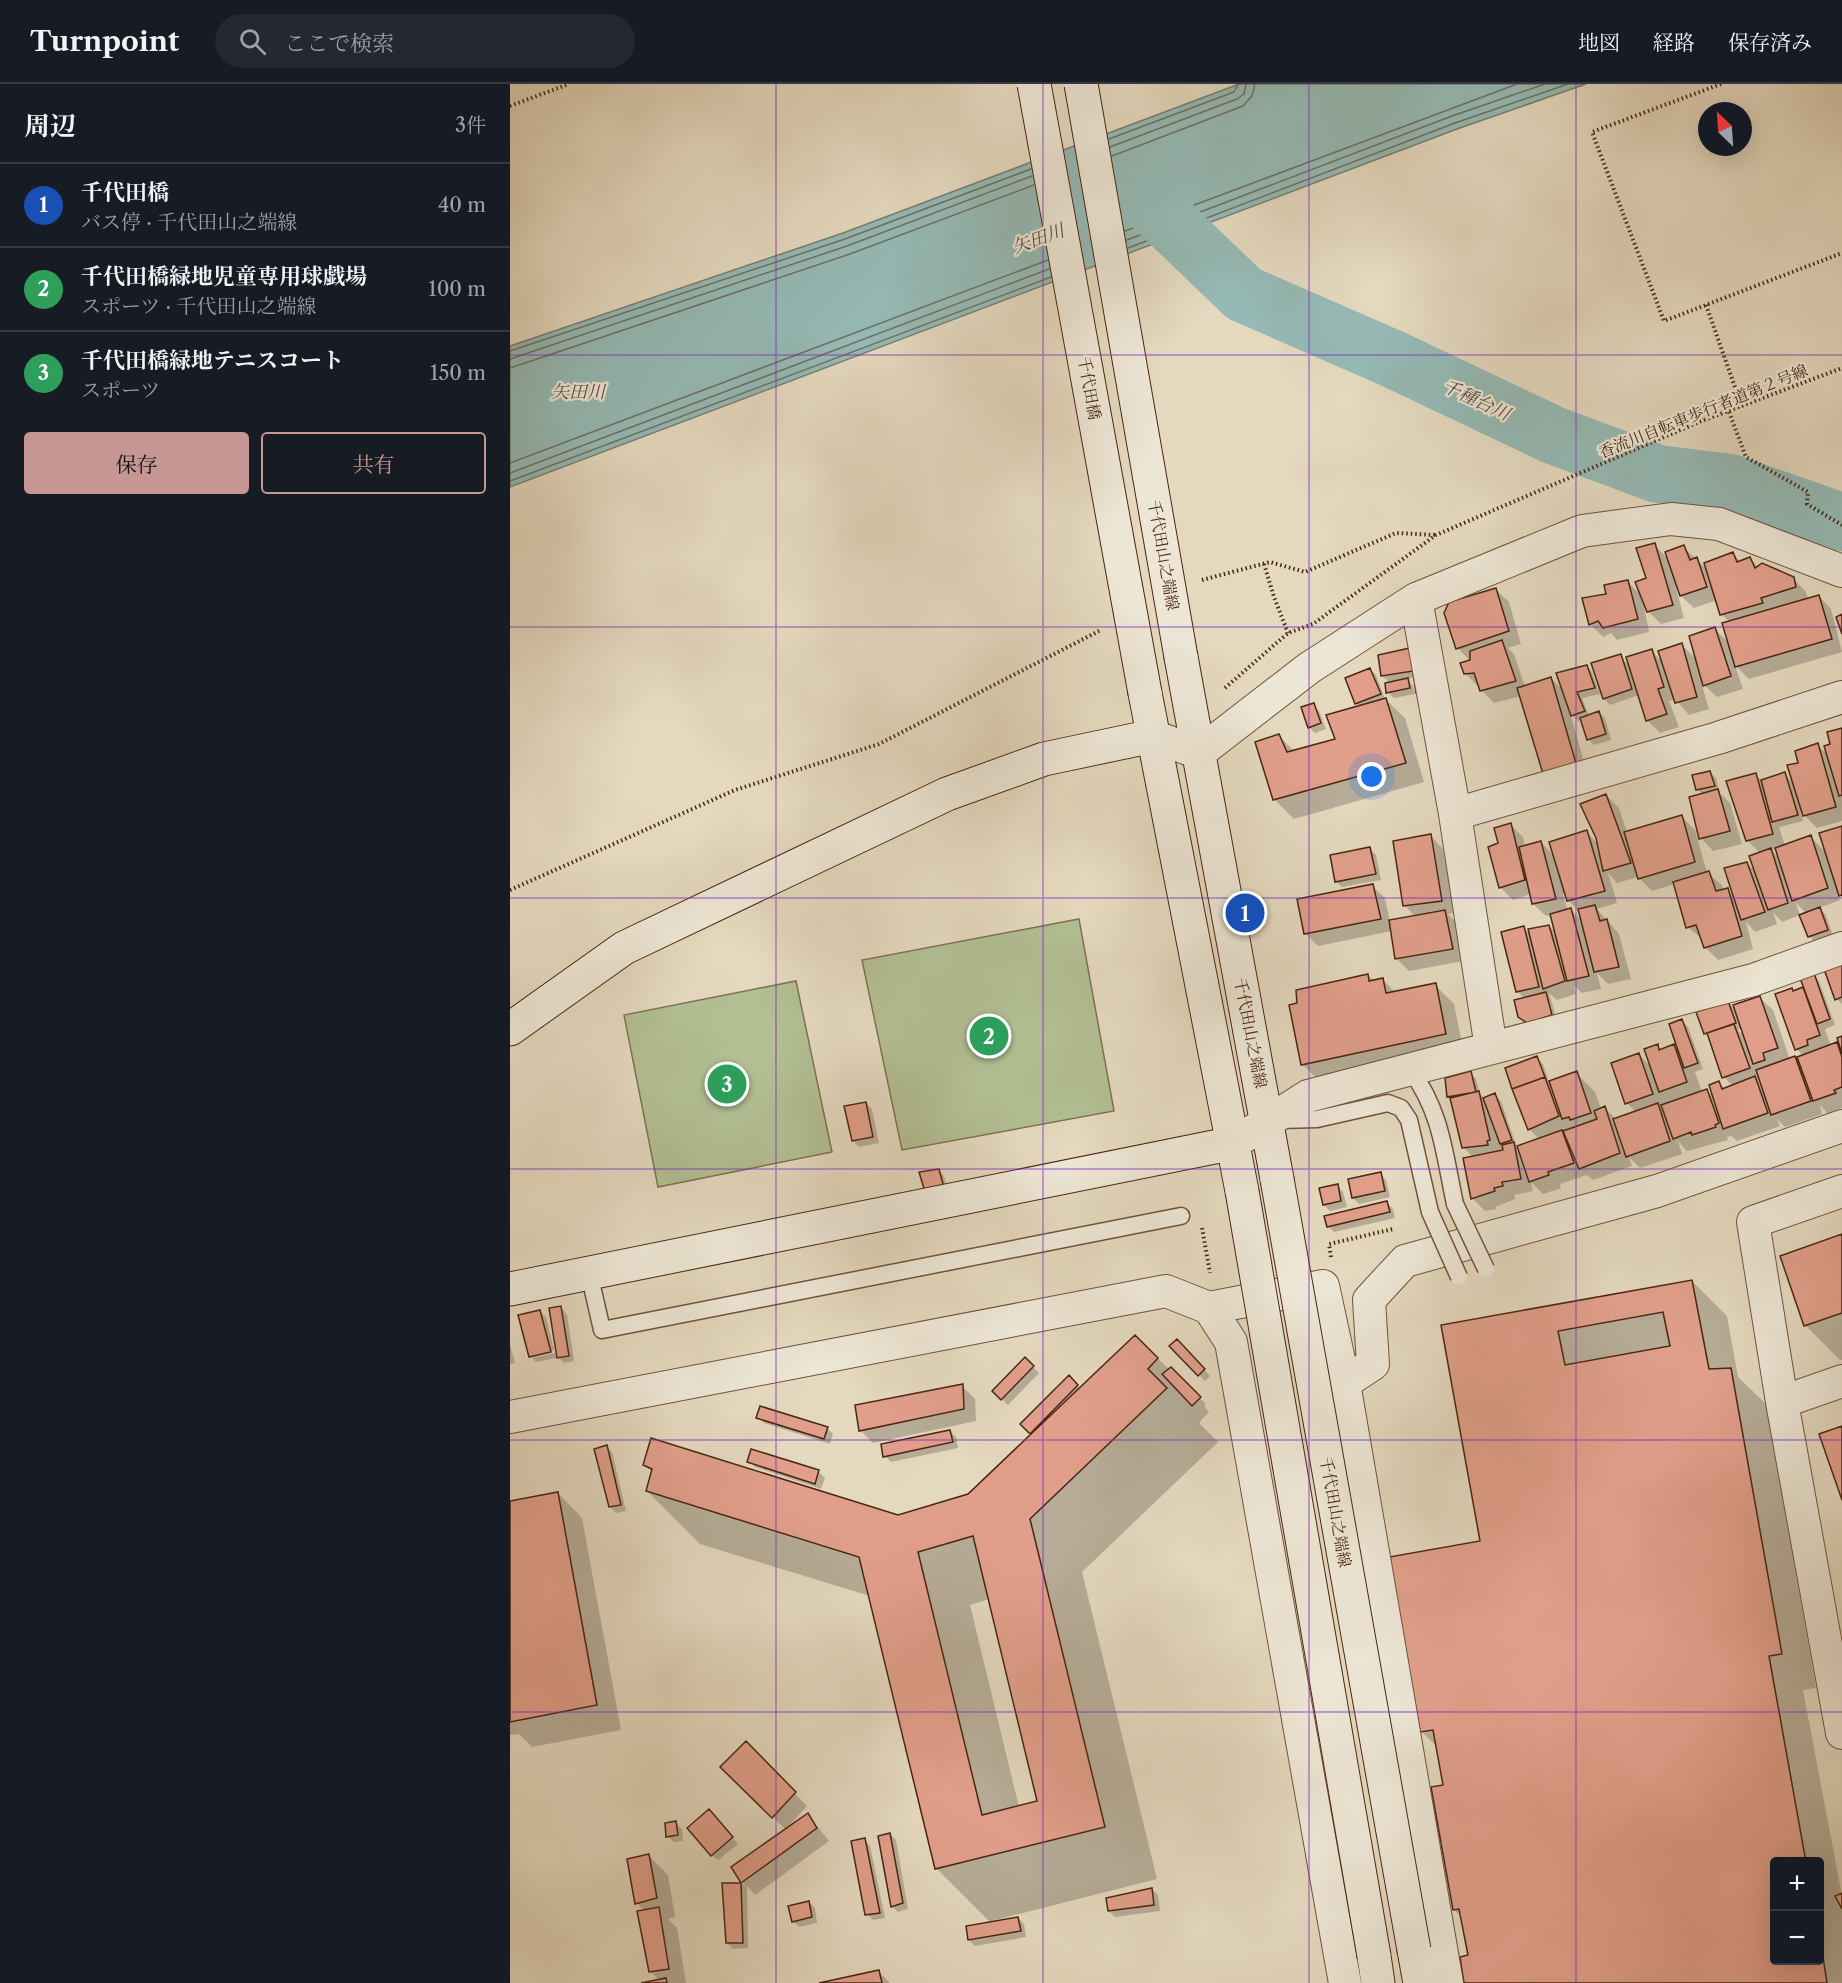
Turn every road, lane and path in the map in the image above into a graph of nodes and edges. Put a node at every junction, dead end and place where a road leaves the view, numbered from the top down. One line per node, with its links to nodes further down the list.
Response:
1 (569, 84): 5 (path)
2 (1034, 84): 21 (street, 千代田橋, bridge)
3 (1081, 84): 22 (street, 千代田山之端線, bridge)
4 (1721, 84): 7 (path)
5 (510, 106)
6 (1842, 253): 7 (path)
7 (1706, 305): 9 (path)
8 (1842, 368): 9 (path, 香流川自転車歩行者道第２号線)
9 (1742, 407): 10 (path, 香流川自転車歩行者道第２号線)
10 (1729, 412): 11 (path, 香流川自転車歩行者道第２号線); 12 (path)
11 (1573, 477)
12 (1842, 525)
13 (1436, 535): 14 (path)
14 (1264, 564): 16 (path); 19 (path)
15 (1842, 571): 17 (street)
16 (1195, 582)
17 (1416, 599): 22 (street); 23 (street)
18 (1112, 624): 24 (path)
19 (1288, 633)
20 (1842, 697): 23 (street)
21 (1153, 736): 22 (street); 26 (street); 31 (street)
22 (1198, 753): 29 (street, 千代田山之端線)
23 (1455, 814): 27 (street)
24 (510, 890)
25 (1842, 948): 27 (street)
26 (510, 1029)
27 (1491, 1048): 28 (street)
28 (1410, 1069): 29 (street); 35 (lane, bridge)
29 (1267, 1120): 31 (street); 37 (lane, bridge); 47 (street, 千代田山之端線, bridge)
30 (1842, 1126): 41 (street)
31 (1234, 1143): 36 (street); 45 (street, bridge)
32 (1842, 1191): 42 (street)
33 (1181, 1216): 36 (lane)
34 (1201, 1219): 39 (path)
35 (1486, 1269)
36 (589, 1273): 38 (street)
37 (1459, 1278)
38 (510, 1289)
39 (1210, 1292): 41 (street); 43 (street); 46 (street)
40 (1842, 1381): 42 (street)
41 (1344, 1383): 48 (street)
42 (1782, 1402): 44 (street)
43 (510, 1417)
44 (1842, 1732)
45 (1376, 1970)
46 (1346, 1983)
47 (1420, 1983)
48 (1448, 1983)

